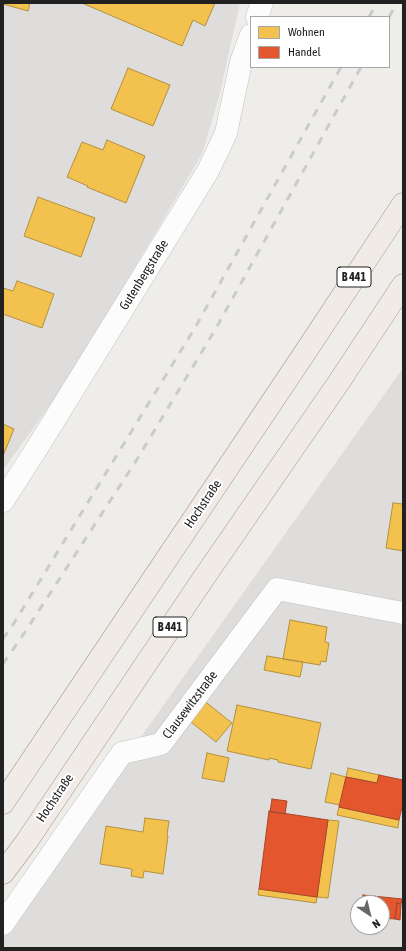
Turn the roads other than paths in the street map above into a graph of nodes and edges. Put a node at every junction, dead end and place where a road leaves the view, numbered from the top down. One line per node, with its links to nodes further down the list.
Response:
1 (262, 3): 2 (street)
2 (257, 16)
3 (250, 38): 6 (street, Gutenbergstraße)
4 (403, 204): 8 (main road, Hochstraße / B 441)
5 (403, 286): 9 (main road, Hochstraße / B 441)
6 (3, 499)
7 (403, 613): 10 (street, Clausewitzstraße)
8 (3, 803)
9 (3, 873)
10 (3, 924)

